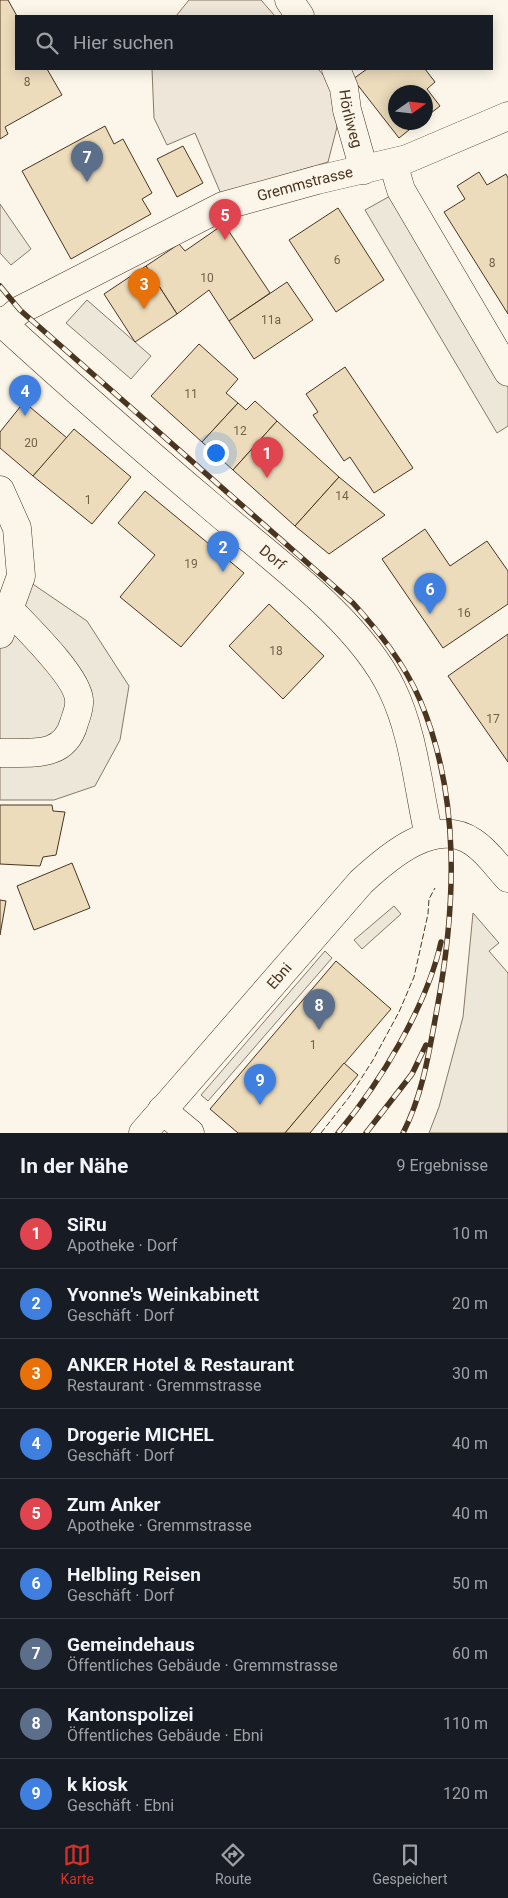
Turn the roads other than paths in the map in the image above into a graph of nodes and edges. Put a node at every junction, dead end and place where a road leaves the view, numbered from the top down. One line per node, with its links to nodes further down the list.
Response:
1 (289, 0): 2 (street)
2 (299, 15)
3 (336, 70): 6 (street, Hörliweg)
4 (508, 116): 5 (street, Gremmstrasse)
5 (393, 163): 6 (street, Gremmstrasse); 8 (street)
6 (364, 170): 7 (street, Gremmstrasse)
7 (1, 323): 12 (street, Dorf)
8 (508, 372)
9 (0, 490): 10 (street)
10 (5, 622): 11 (street)
11 (0, 753)
12 (429, 836): 13 (street); 14 (street, Ebni)
13 (508, 878)
14 (162, 1110): 15 (street, Ebni); 16 (street)
15 (143, 1133)
16 (190, 1133)

